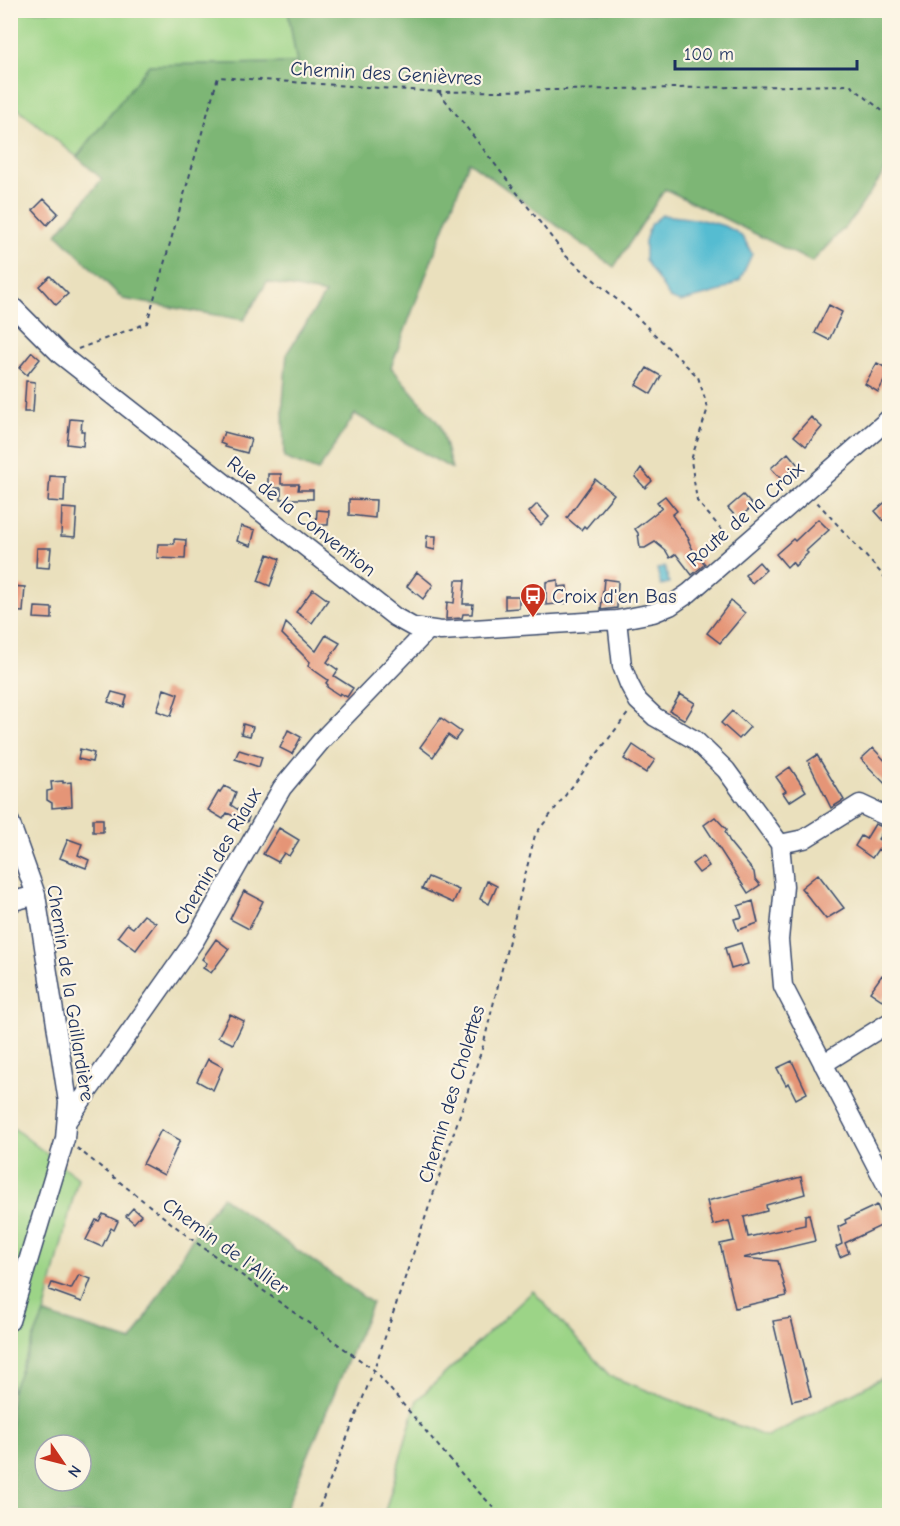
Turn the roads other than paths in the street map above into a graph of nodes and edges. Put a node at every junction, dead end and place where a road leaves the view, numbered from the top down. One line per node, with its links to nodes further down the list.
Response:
1 (10, 304): 4 (street, Rue de la Convention)
2 (890, 418): 3 (street, Route de la Croix)
3 (617, 620): 4 (street, Rue de la Convention); 7 (street)
4 (428, 630): 12 (street, Chemin des Riaux)
5 (890, 818): 7 (street)
6 (10, 822): 8 (street, Chemin de la Gaillardière)
7 (780, 844): 11 (street)
8 (36, 895): 9 (street); 12 (street, Chemin de la Gaillardière)
9 (10, 902)
10 (890, 1022): 11 (street)
11 (823, 1064): 13 (street)
12 (66, 1130): 14 (street, Chemin des Riaux)
13 (890, 1192)
14 (10, 1321)

